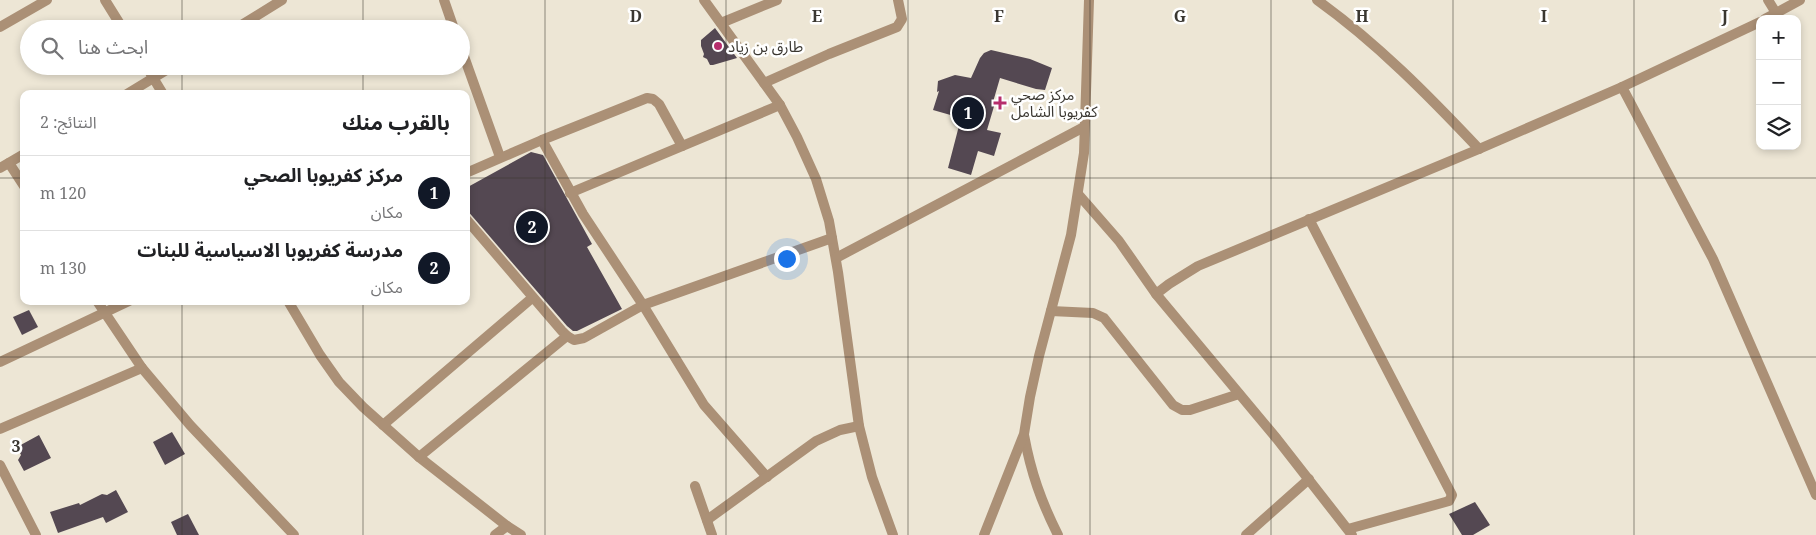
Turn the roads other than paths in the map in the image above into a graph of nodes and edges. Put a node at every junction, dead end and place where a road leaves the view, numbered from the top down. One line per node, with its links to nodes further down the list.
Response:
1 (47, 0): 19 (street)
2 (105, 0): 14 (street)
3 (282, 0): 15 (street)
4 (444, 0): 16 (street)
5 (704, 0): 17 (street)
6 (777, 0): 17 (street)
7 (898, 0): 24 (street)
8 (1089, 0): 29 (street)
9 (1317, 0): 32 (street)
10 (1768, 0): 12 (street)
11 (1800, 0): 12 (street)
12 (1776, 13): 13 (street)
13 (1772, 15)
14 (117, 20)
15 (250, 20)
16 (451, 20)
17 (721, 23): 24 (street)
18 (1756, 24): 25 (street)
19 (0, 27)
20 (470, 73): 34 (street)
21 (151, 75): 23 (street)
22 (158, 75): 23 (street)
23 (153, 78): 26 (street); 27 (street)
24 (764, 82): 28 (street)
25 (1622, 87): 32 (street); 65 (street)
26 (134, 90)
27 (160, 90)
28 (780, 106): 31 (street); 42 (street)
29 (1084, 127): 39 (street); 43 (street)
30 (542, 140): 31 (street); 34 (street); 38 (street)
31 (682, 146): 38 (street)
32 (1479, 150): 40 (street)
33 (20, 156): 35 (street)
34 (500, 158): 36 (street)
35 (4, 165): 37 (street)
36 (470, 171)
37 (20, 182)
38 (570, 193): 49 (street)
39 (1078, 194): 44 (street); 50 (street)
40 (1309, 219): 44 (street); 68 (street)
41 (470, 223): 45 (street)
42 (832, 238): 43 (street); 49 (street)
43 (836, 258): 57 (street)
44 (1156, 294): 55 (street)
45 (532, 298): 52 (street); 56 (street)
46 (100, 305): 51 (street)
47 (121, 305): 51 (street)
48 (290, 305): 56 (street)
49 (643, 305): 52 (street); 62 (street)
50 (1051, 311): 55 (street); 59 (street)
51 (105, 313): 53 (street); 54 (street)
52 (567, 336): 60 (street)
53 (0, 362)
54 (142, 368): 58 (street); 69 (street)
55 (1239, 394): 63 (street)
56 (383, 425): 60 (street)
57 (859, 426): 62 (street); 74 (street)
58 (0, 429)
59 (1024, 434): 75 (street); 76 (street)
60 (419, 458): 67 (street)
61 (0, 465): 70 (street)
62 (767, 477): 66 (street)
63 (1309, 479): 68 (street); 77 (street)
64 (695, 486): 66 (street)
65 (1816, 496)
66 (707, 520): 73 (street)
67 (507, 526): 71 (street); 72 (street)
68 (1350, 532)
69 (288, 533)
70 (36, 535)
71 (495, 535)
72 (521, 535)
73 (712, 535)
74 (893, 535)
75 (984, 535)
76 (1058, 535)
77 (1246, 535)

